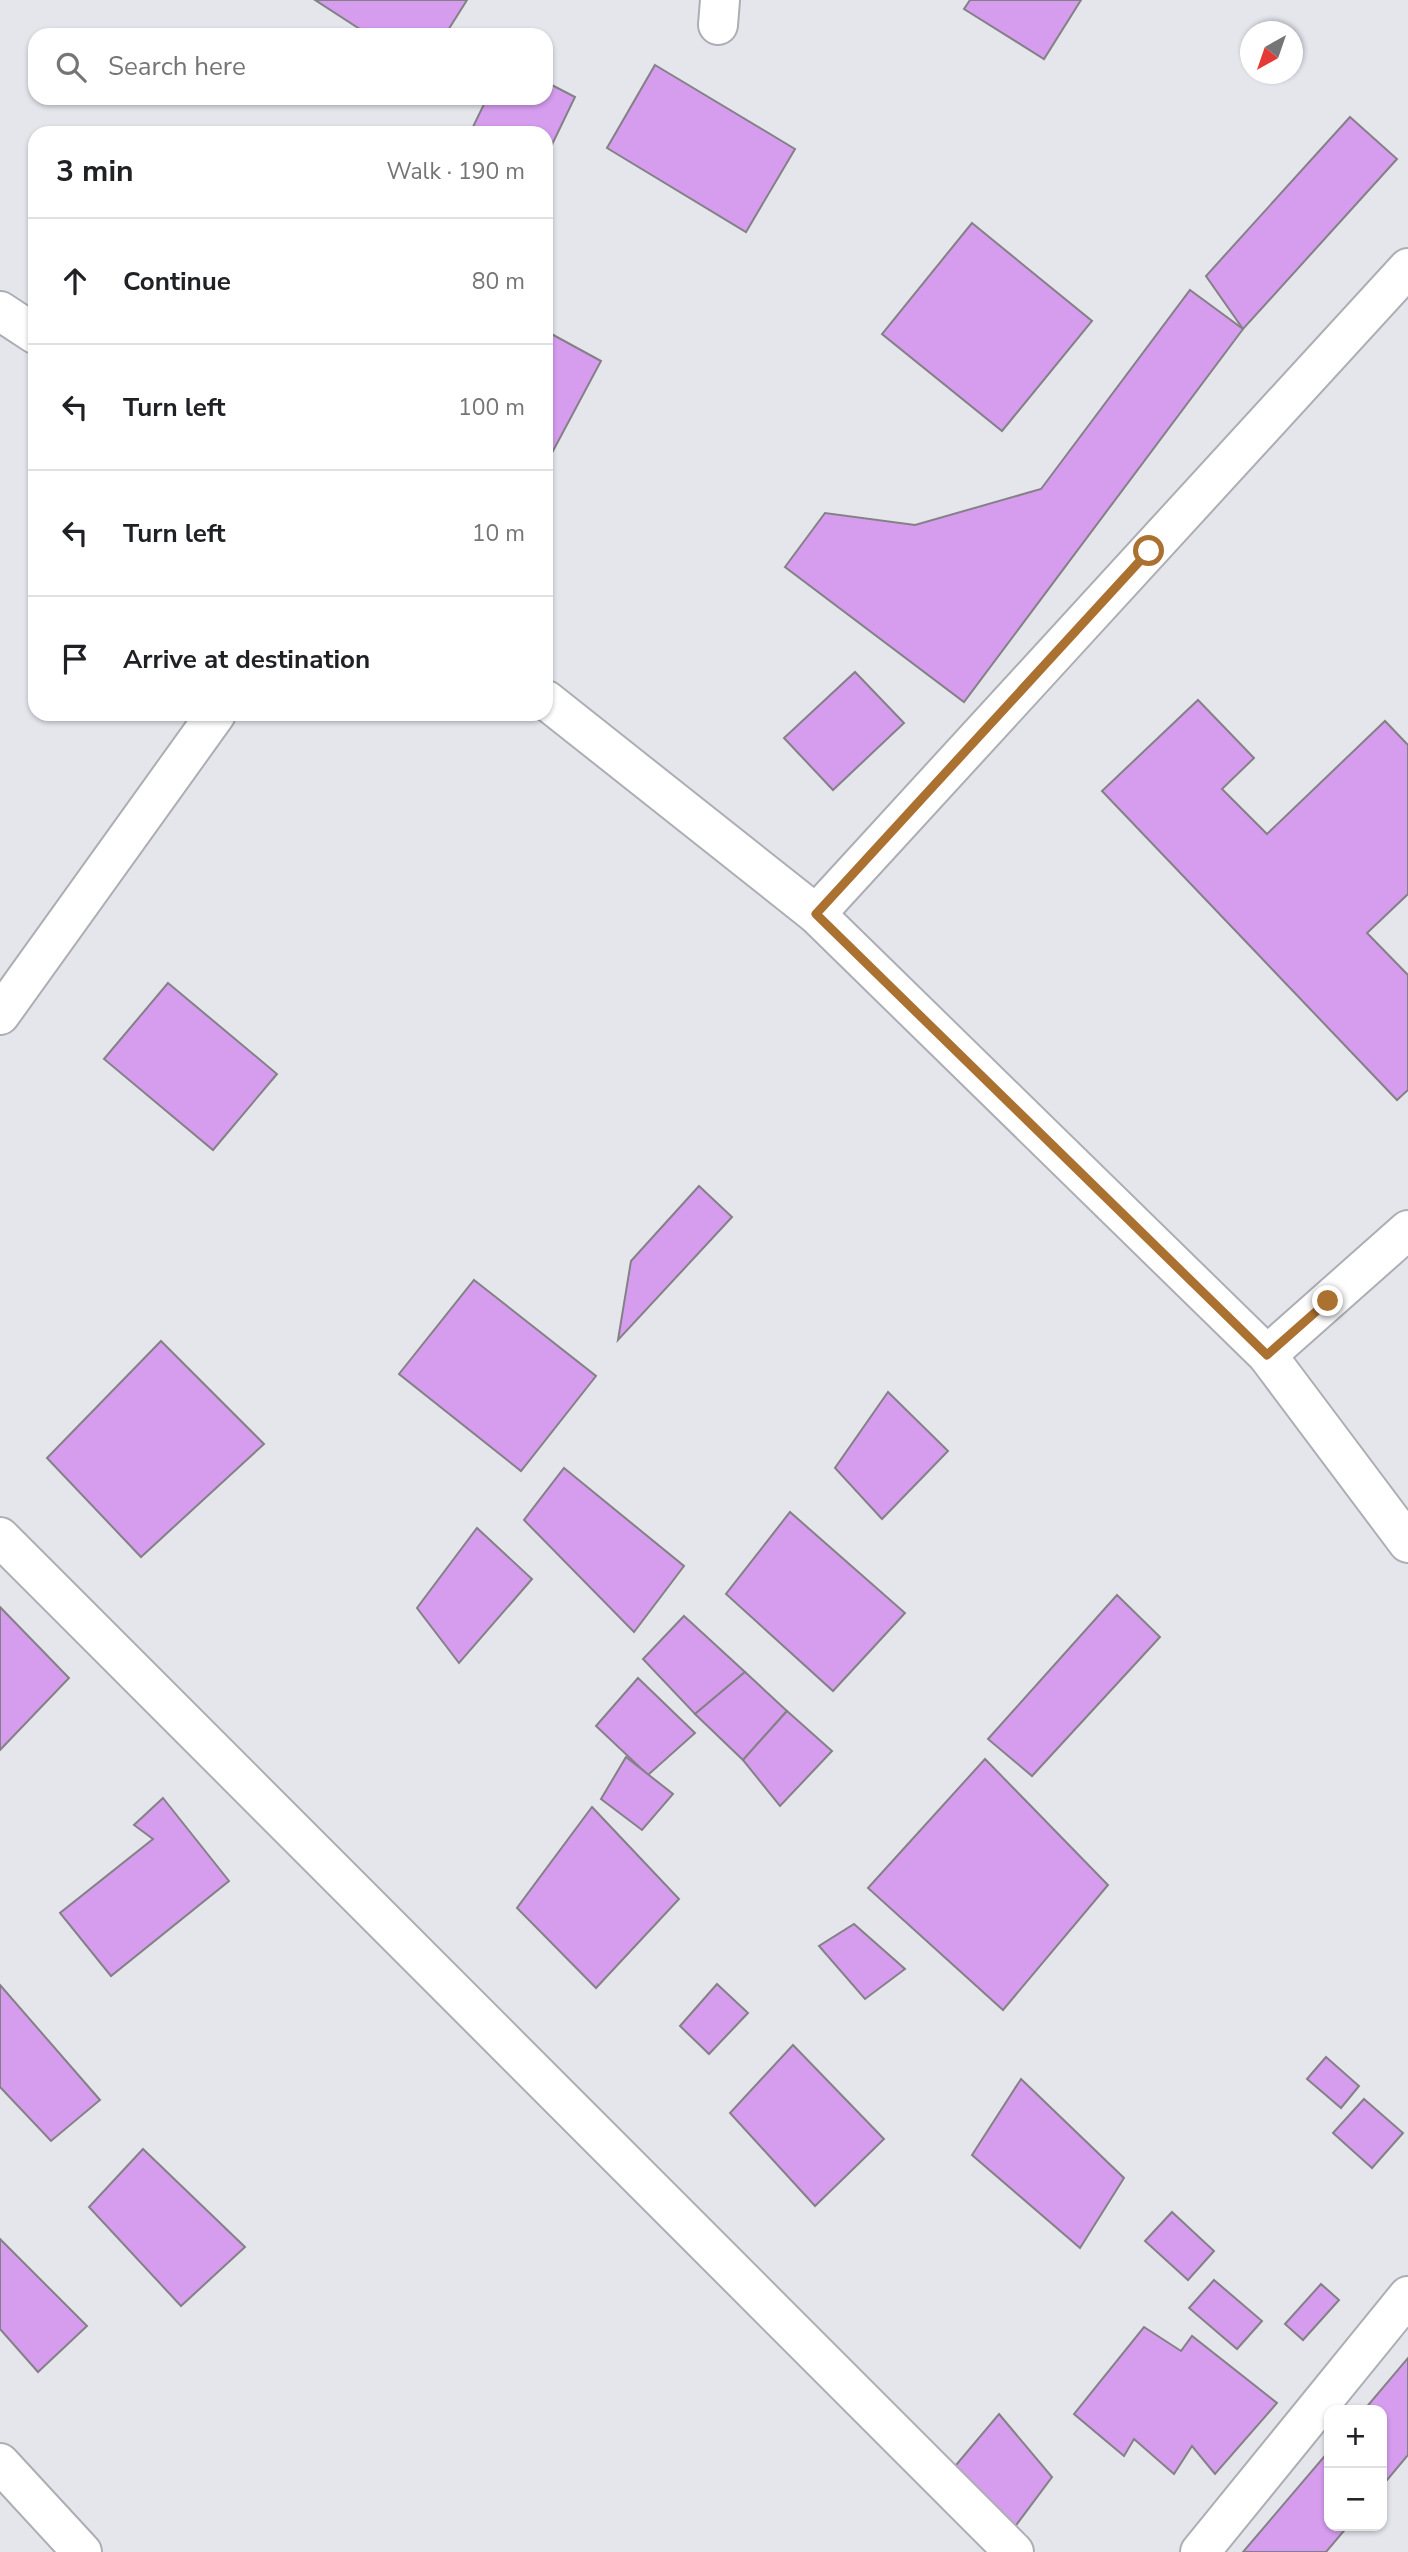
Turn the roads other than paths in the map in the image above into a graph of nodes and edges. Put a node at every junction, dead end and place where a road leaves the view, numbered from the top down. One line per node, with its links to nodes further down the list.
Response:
1 (1408, 268): 6 (street)
2 (0, 311): 3 (street)
3 (28, 329)
4 (553, 706): 6 (street)
5 (211, 721): 7 (street)
6 (816, 914): 9 (street)
7 (0, 1015)
8 (1408, 1230): 9 (street)
9 (1267, 1355): 11 (street)
10 (0, 1537): 15 (street)
11 (1408, 1543)
12 (1408, 2296): 16 (street)
13 (0, 2463): 14 (street)
14 (82, 2552)
15 (1014, 2552)
16 (1200, 2552)

